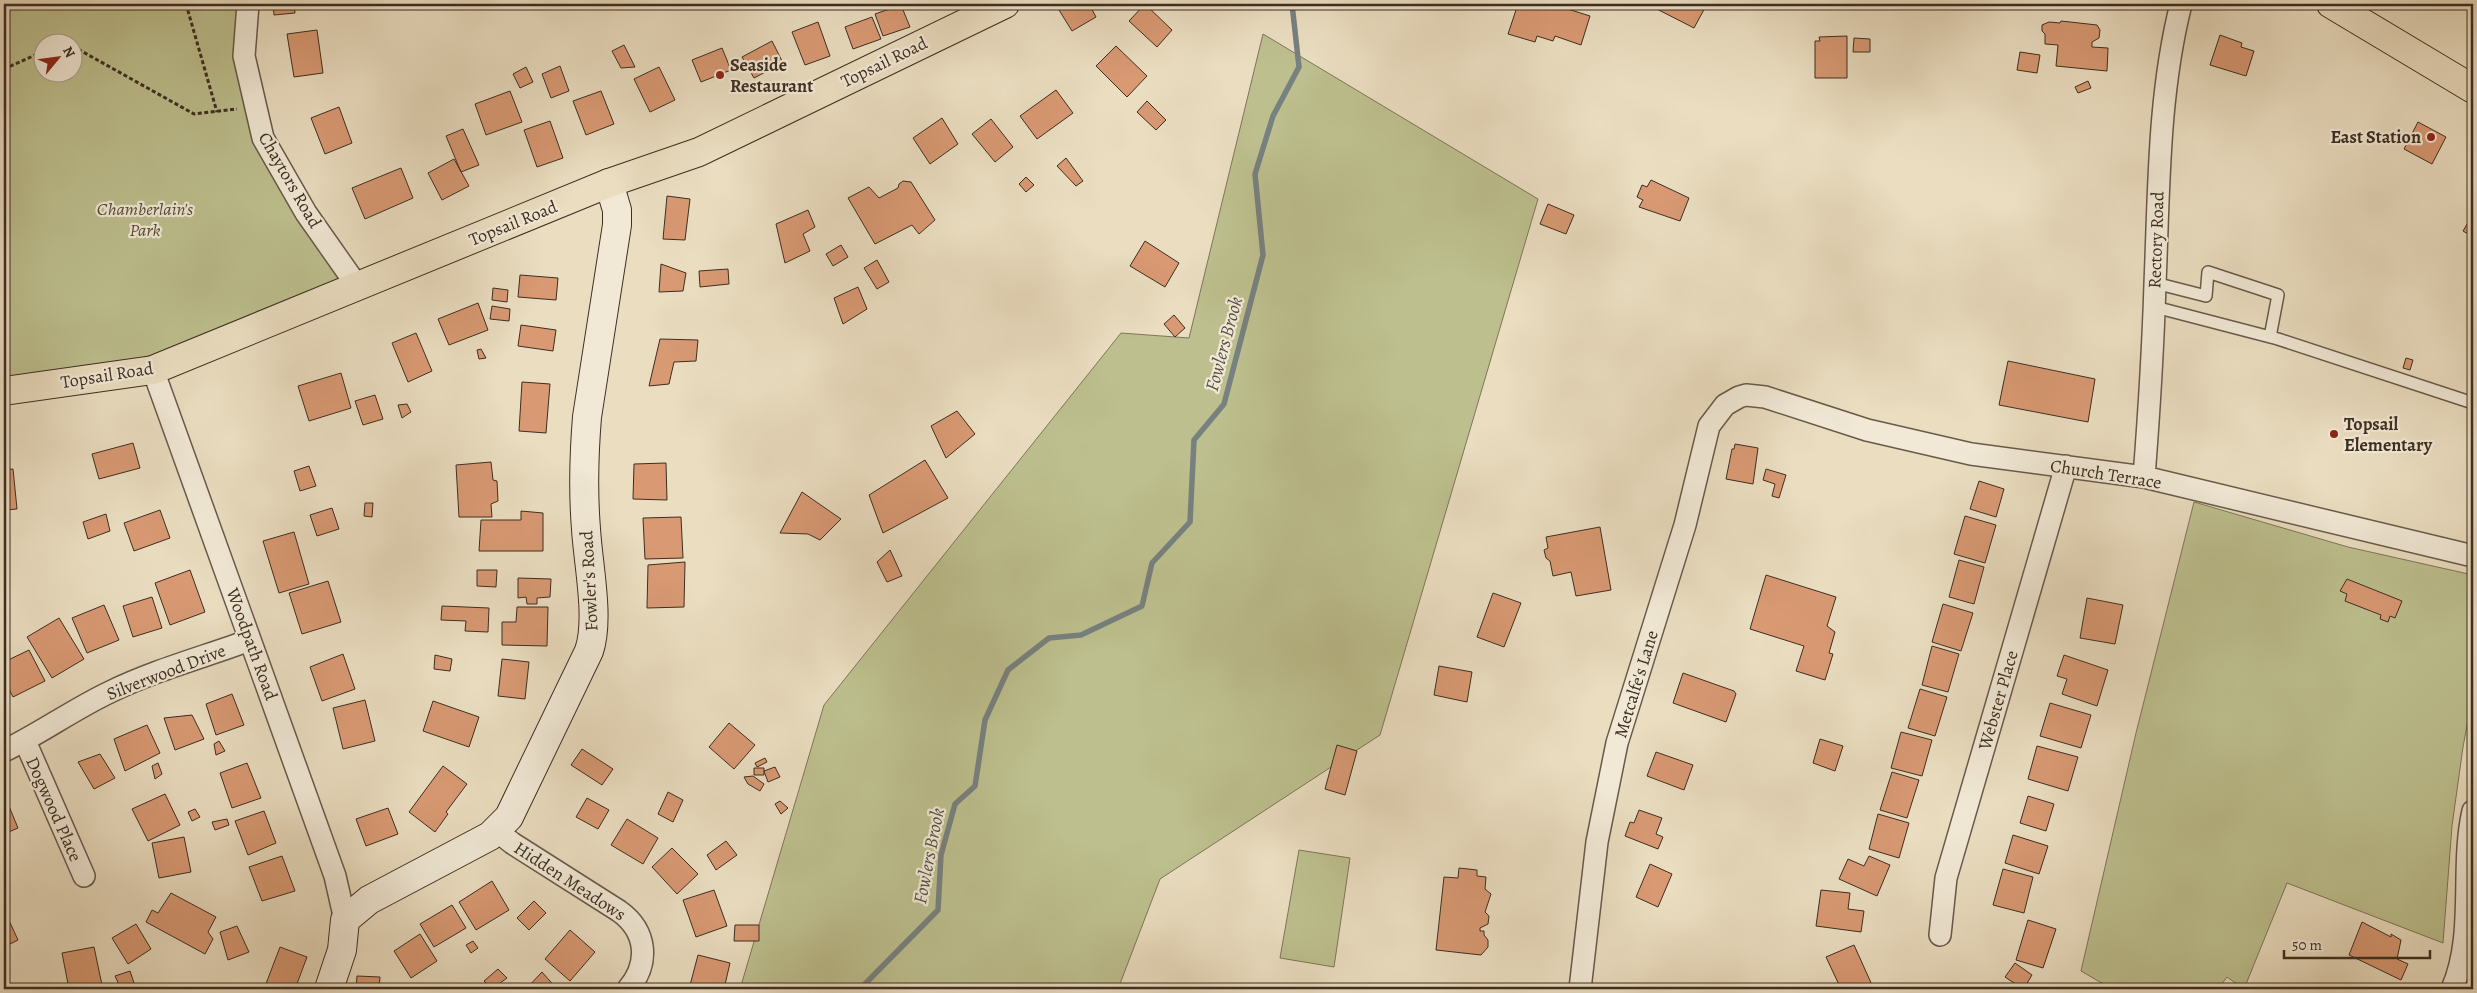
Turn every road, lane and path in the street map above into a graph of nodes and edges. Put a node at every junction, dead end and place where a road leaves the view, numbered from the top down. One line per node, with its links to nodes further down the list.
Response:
1 (186, 4): 11 (path)
2 (248, 4): 10 (street, Chaytors Road)
3 (1005, 4): 12 (main road, Topsail Road)
4 (2181, 4): 13 (street, Rectory Road)
5 (2331, 4): 9 (main road)
6 (82, 51): 11 (path)
7 (32, 56): 8 (path)
8 (4, 69)
9 (2473, 89)
10 (256, 107): 11 (path); 14 (street, Chaytors Road)
11 (217, 112)
12 (609, 183): 14 (main road, Topsail Road); 28 (street, Fowler's Road)
13 (2156, 283): 15 (street, Rectory Road); 16 (lane)
14 (358, 287): 17 (main road, Topsail Road)
15 (2154, 308): 16 (lane); 22 (street, Rectory Road)
16 (2270, 337): 20 (lane)
17 (153, 370): 18 (main road, Topsail Road); 24 (street, Woodpath Road)
18 (4, 391)
19 (1739, 397): 21 (street, Church Terrace); 34 (street, Metcalfe's Lane)
20 (2473, 402)
21 (2066, 466): 22 (street, Church Terrace); 31 (street, Webster Place)
22 (2144, 477): 23 (street, Church Terrace)
23 (2473, 556)
24 (250, 640): 25 (street, Silverwood Drive); 30 (street, Woodpath Road)
25 (25, 741): 26 (street, Silverwood Drive); 29 (street, Dogwood Place)
26 (4, 751)
27 (2473, 811): 35 (street)
28 (497, 831): 30 (street, Fowler's Road); 33 (street, Hidden Meadows)
29 (84, 876)
30 (344, 920): 32 (street)
31 (1940, 935)
32 (329, 989)
33 (628, 989)
34 (1580, 989)
35 (2452, 989)

